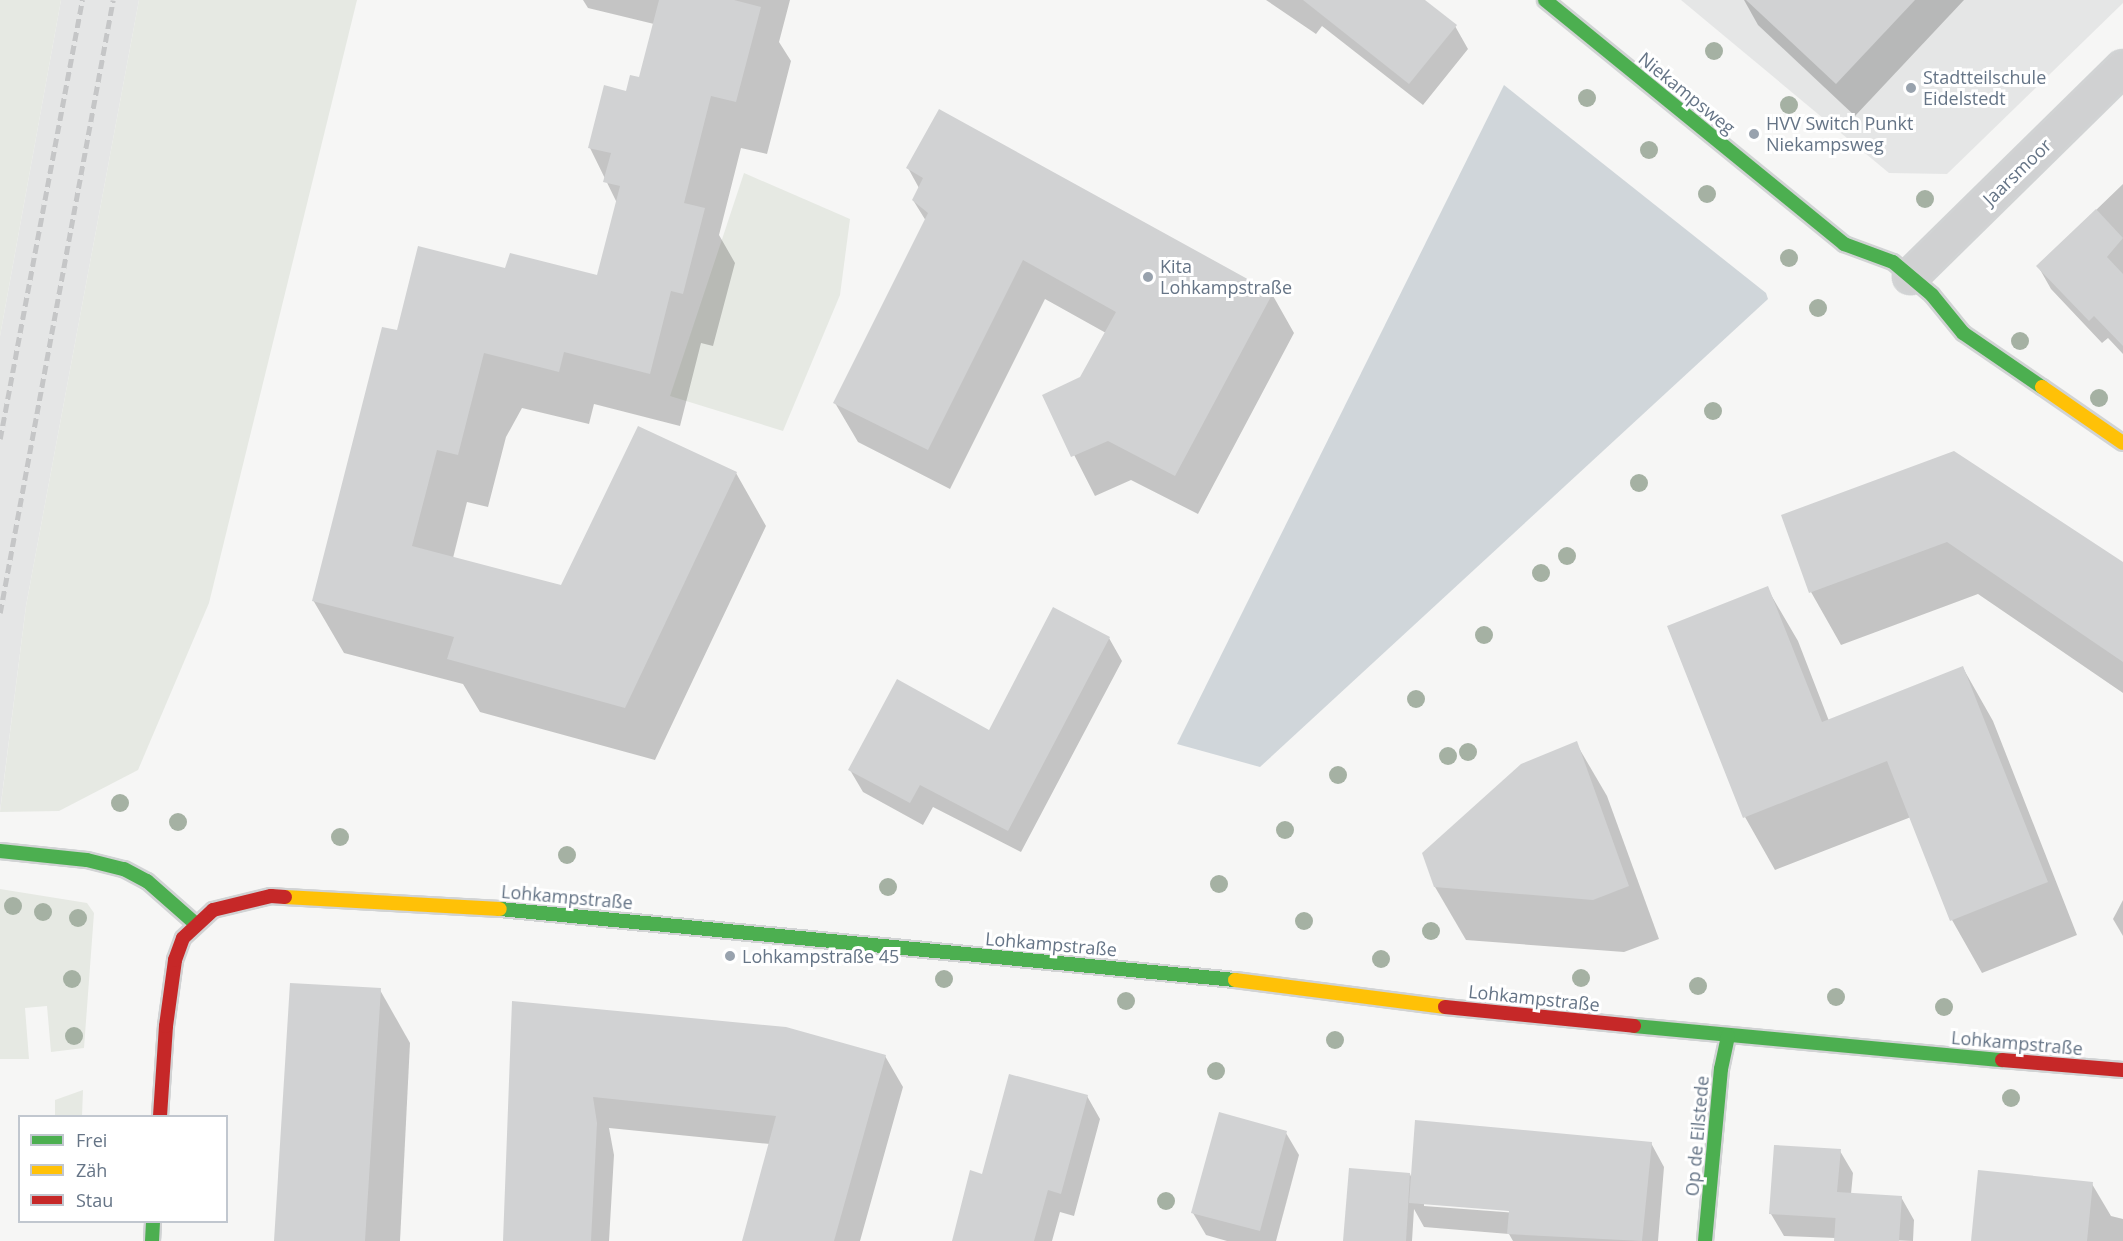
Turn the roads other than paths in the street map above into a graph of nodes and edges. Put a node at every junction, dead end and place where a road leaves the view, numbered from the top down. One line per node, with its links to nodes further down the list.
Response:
1 (1545, 0): 3 (street, Niekampsweg)
2 (2123, 67): 3 (street, Jaarsmoor)
3 (1910, 276): 4 (street, Niekampsweg)
4 (2123, 443)
5 (0, 851): 6 (street)
6 (196, 924): 7 (street, Lohkampstraße); 9 (street)
7 (1728, 1036): 8 (street, Lohkampstraße); 12 (street, Op de Eilstede)
8 (2123, 1070)
9 (160, 1115)
10 (153, 1223): 11 (street)
11 (152, 1241)
12 (1705, 1241)

